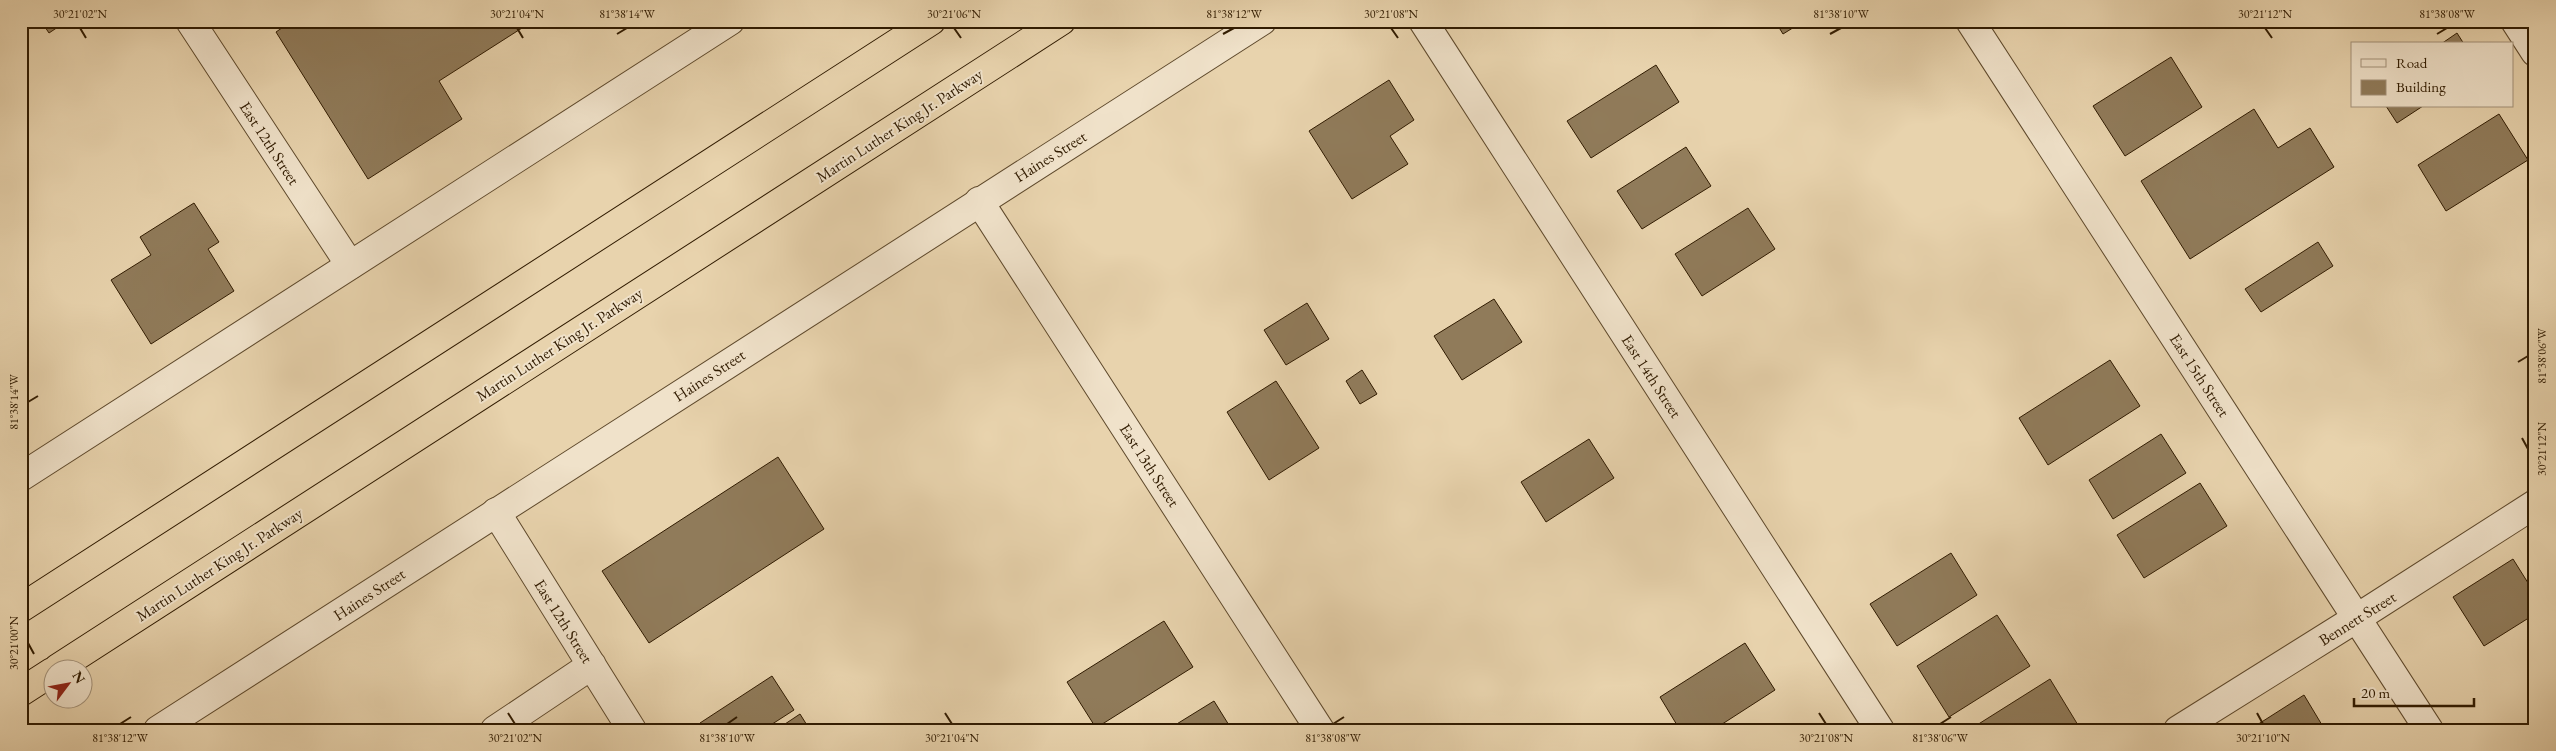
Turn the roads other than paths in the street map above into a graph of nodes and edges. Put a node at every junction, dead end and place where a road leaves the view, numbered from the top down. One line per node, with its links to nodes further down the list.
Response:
1 (190, 21): 11 (street, East 12th Street)
2 (730, 21): 11 (street)
3 (931, 21): 15 (highway)
4 (1061, 21): 17 (highway, Martin Luther King Jr. Parkway)
5 (1262, 21): 10 (street, Haines Street)
6 (1423, 21): 23 (street, East 14th Street)
7 (1970, 21): 16 (street, East 15th Street)
8 (2515, 21): 9 (street)
9 (2535, 52)
10 (979, 201): 14 (street, Haines Street); 22 (street, East 13th Street)
11 (350, 265): 12 (street)
12 (21, 477)
13 (2535, 504): 16 (street, Bennett Street)
14 (496, 512): 18 (street, East 12th Street); 19 (street, Haines Street)
15 (21, 608)
16 (2357, 618): 24 (street, Bennett Street); 25 (street, East 15th Street)
17 (74, 658)
18 (592, 665): 20 (street); 21 (street, East 12th Street)
19 (158, 730)
20 (495, 730)
21 (632, 730)
22 (1320, 730)
23 (1880, 730)
24 (2178, 730)
25 (2429, 730)

